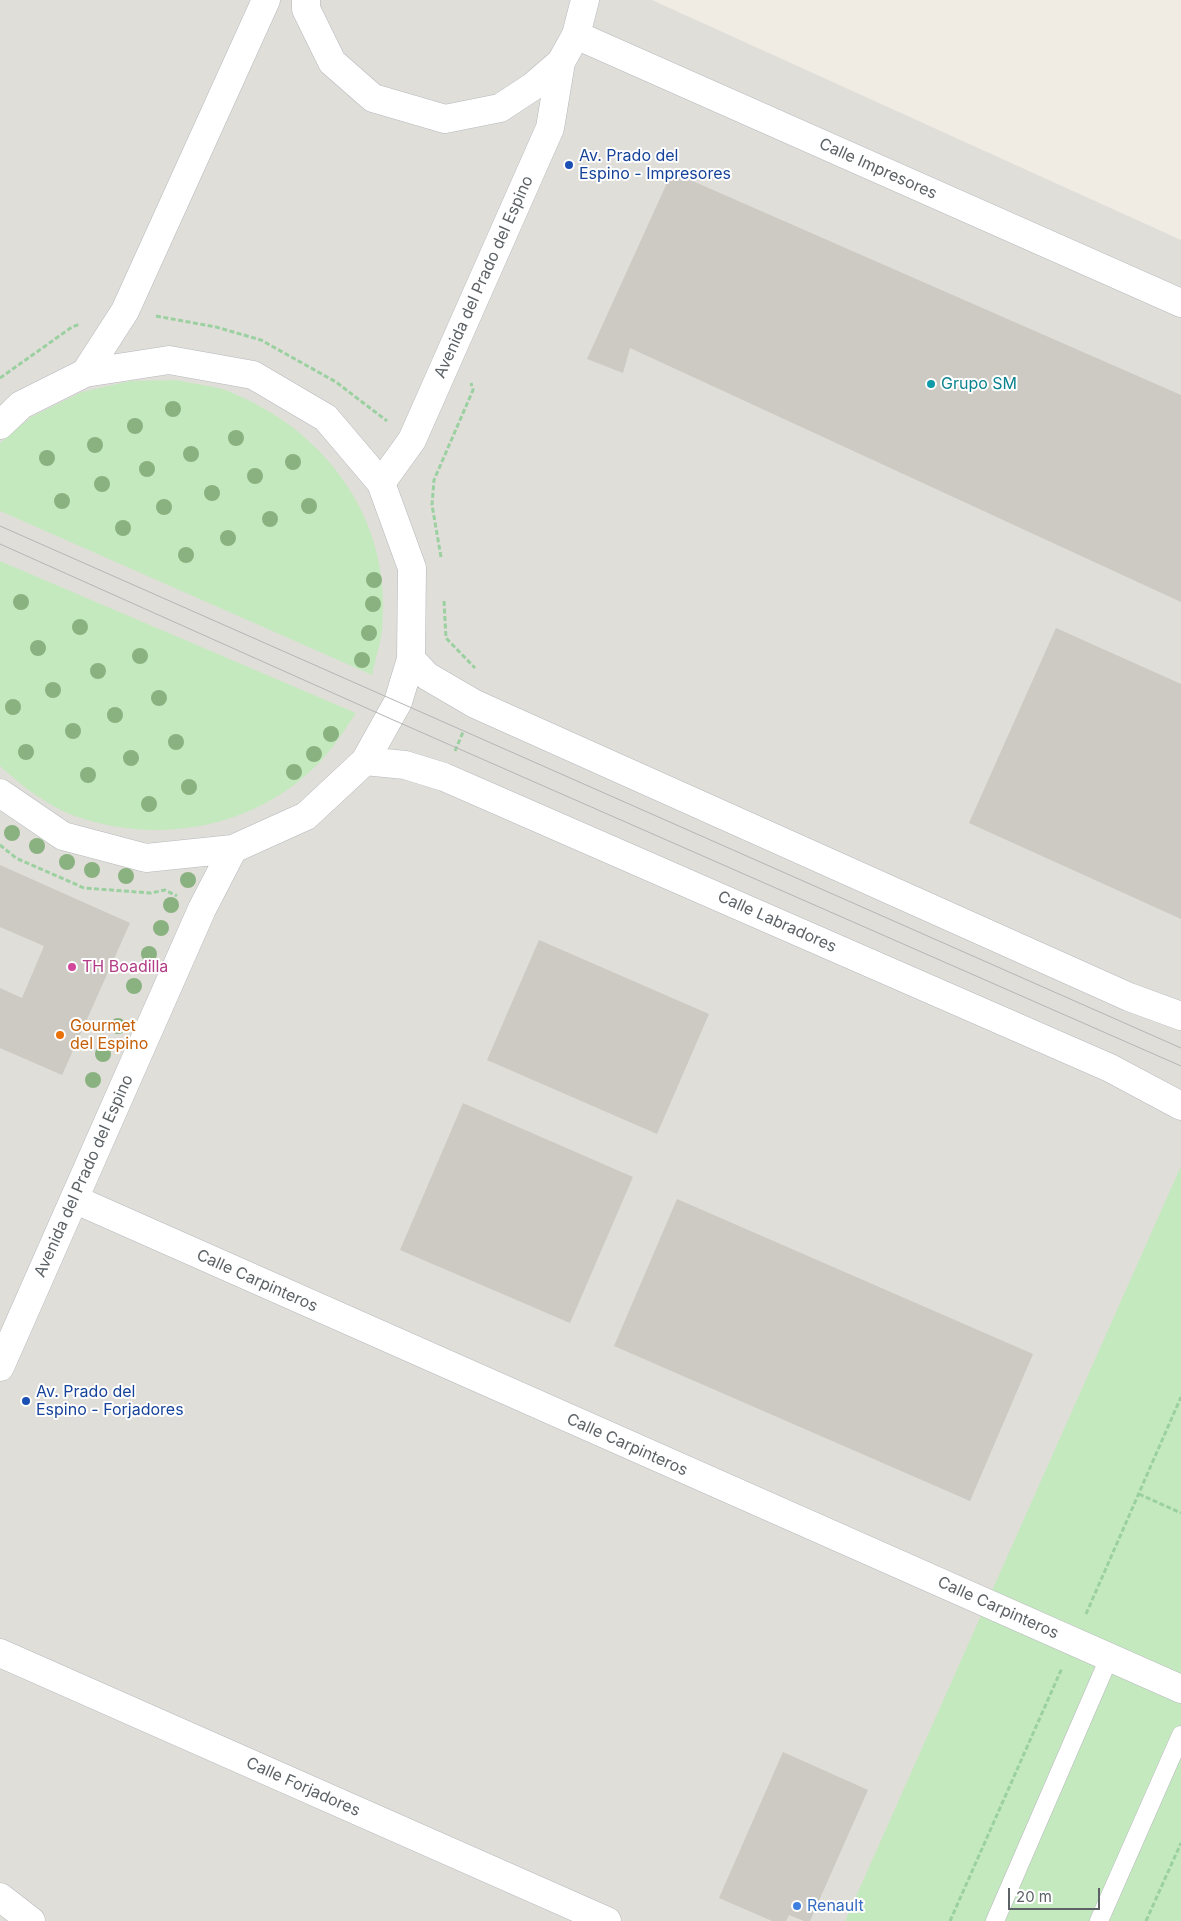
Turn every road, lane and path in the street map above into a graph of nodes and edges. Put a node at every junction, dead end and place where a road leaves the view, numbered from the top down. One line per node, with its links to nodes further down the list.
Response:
1 (266, 0): 7 (street)
2 (306, 0): 5 (street)
3 (585, 0): 4 (street)
4 (576, 35): 5 (street); 6 (street, Calle Impresores)
5 (561, 62): 10 (street, Avenida del Prado del Espino)
6 (1181, 303)
7 (85, 373): 9 (street); 10 (street)
8 (470, 380): 11 (path)
9 (0, 425)
10 (381, 483): 13 (street)
11 (442, 562)
12 (444, 600): 14 (path)
13 (411, 659): 14 (street); 15 (street)
14 (475, 704): 16 (path); 21 (street)
15 (365, 761): 16 (street, Calle Labradores); 19 (street)
16 (444, 777): 22 (street, Calle Labradores)
17 (0, 793): 19 (street)
18 (0, 845): 20 (path)
19 (233, 849): 20 (street, Avenida del Prado del Espino)
20 (202, 909): 23 (street, Avenida del Prado del Espino)
21 (1181, 1016)
22 (1181, 1106)
23 (74, 1199): 24 (street, Avenida del Prado del Espino); 28 (street, Calle Carpinteros)
24 (0, 1367)
25 (1138, 1494): 26 (path)
26 (1181, 1513)
27 (0, 1653): 34 (street, Calle Forjadores)
28 (1110, 1658): 29 (street, Calle Carpinteros); 35 (lane)
29 (1181, 1689)
30 (1181, 1734): 36 (lane)
31 (1181, 1843): 37 (path)
32 (0, 1897): 33 (street)
33 (31, 1921)
34 (607, 1921)
35 (995, 1921)
36 (1098, 1921)
37 (1146, 1921)

